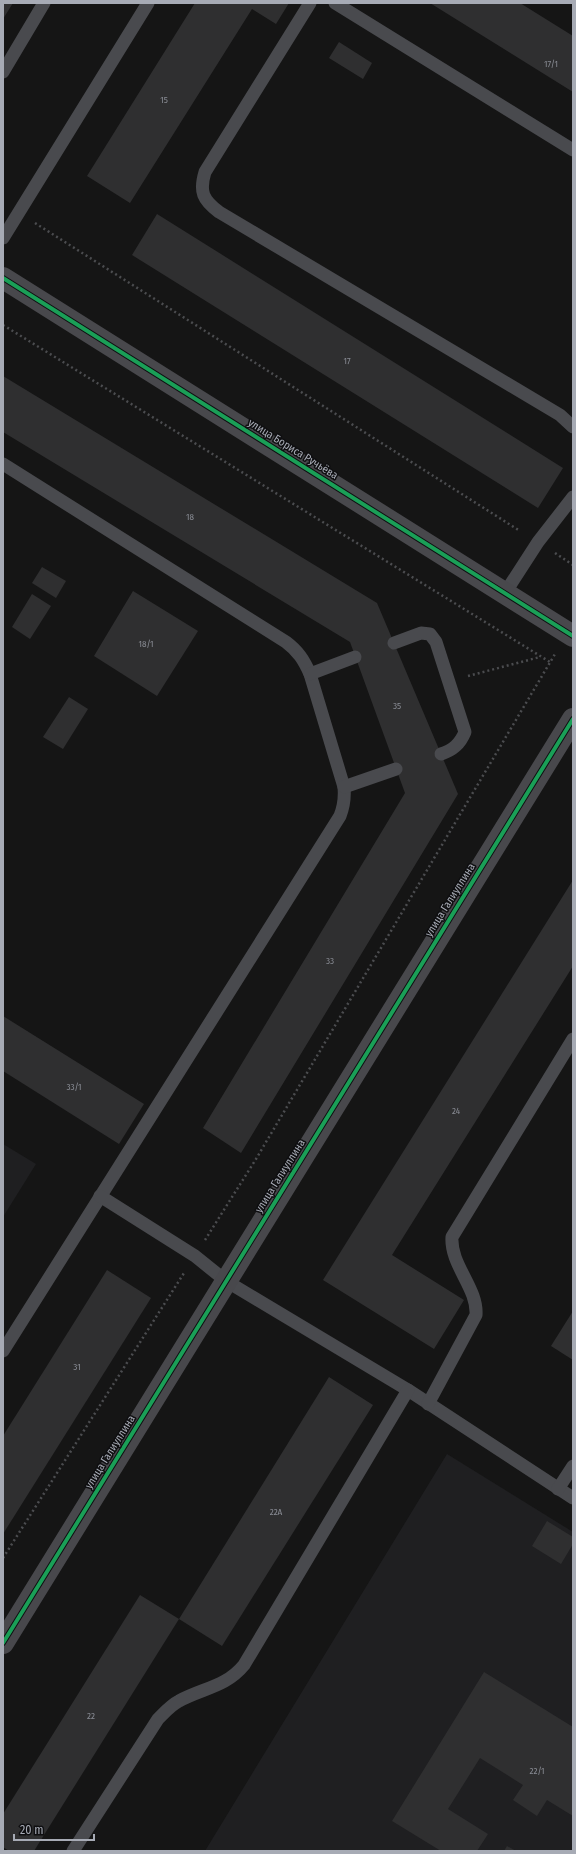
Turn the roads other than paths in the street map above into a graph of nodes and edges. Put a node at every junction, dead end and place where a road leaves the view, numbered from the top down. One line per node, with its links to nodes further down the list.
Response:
1 (44, 3): 5 (lane)
2 (148, 3): 7 (lane)
3 (310, 3): 9 (lane)
4 (335, 3): 6 (lane)
5 (3, 72)
6 (573, 150)
7 (3, 238)
8 (3, 278): 12 (street, улица Бориса Ручьёва)
9 (573, 427)
10 (3, 464): 16 (lane)
11 (573, 497): 12 (lane)
12 (505, 593): 13 (street, улица Бориса Ручьёва)
13 (570, 634)
14 (394, 643): 18 (lane)
15 (355, 657): 16 (lane)
16 (310, 674): 20 (lane)
17 (573, 719): 23 (street, улица Галиуллина)
18 (441, 754)
19 (396, 769): 20 (lane)
20 (344, 787): 22 (lane)
21 (573, 1039): 26 (lane)
22 (100, 1196): 23 (lane); 24 (lane)
23 (226, 1281): 25 (lane); 30 (street, улица Галиуллина)
24 (3, 1351)
25 (408, 1390): 26 (lane); 31 (lane)
26 (428, 1404): 28 (lane)
27 (573, 1466): 28 (lane)
28 (558, 1489): 29 (lane)
29 (573, 1498)
30 (3, 1643)
31 (73, 1851)

